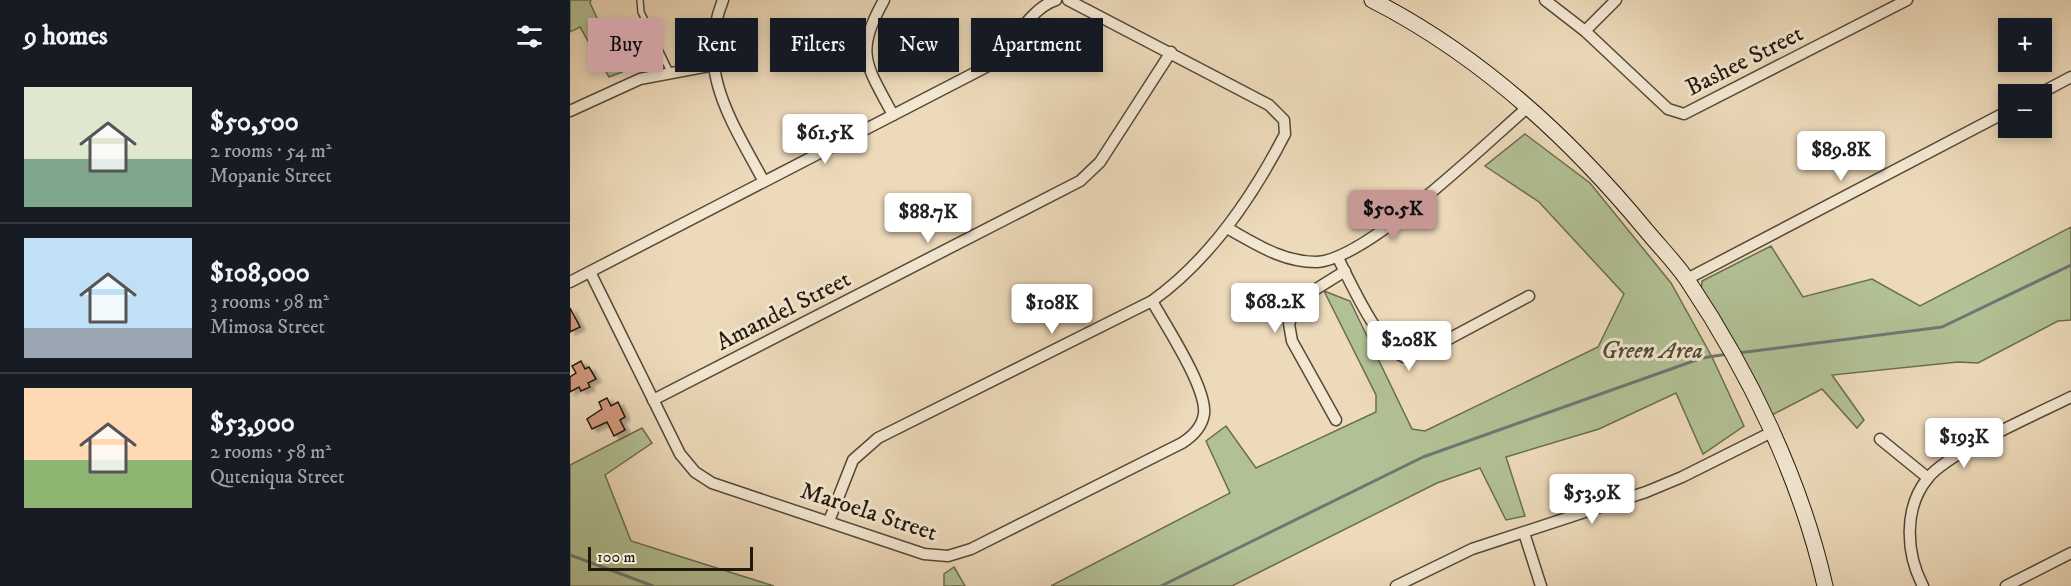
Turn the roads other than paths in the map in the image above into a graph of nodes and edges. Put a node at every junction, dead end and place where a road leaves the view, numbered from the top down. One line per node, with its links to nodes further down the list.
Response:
1 (640, 0): 14 (lane)
2 (723, 0): 10 (street)
3 (884, 0): 20 (street)
4 (1068, 0): 12 (street)
5 (1372, 0): 18 (street)
6 (1545, 0): 11 (street)
7 (1616, 0): 11 (street)
8 (1907, 0): 11 (street, Bashee Street)
9 (1052, 1): 20 (street)
10 (717, 18)
11 (1586, 31)
12 (1171, 52): 23 (street); 32 (street, Amandel Street)
13 (675, 71): 14 (street)
14 (670, 72): 19 (street)
15 (715, 72): 22 (street)
16 (2071, 77): 17 (street)
17 (2052, 87)
18 (1528, 107): 24 (street); 27 (street)
19 (570, 111)
20 (893, 115): 22 (street)
21 (1998, 116): 27 (street)
22 (764, 180): 26 (street)
23 (1227, 228): 24 (street); 30 (street)
24 (1338, 258): 25 (street)
25 (1345, 271): 29 (street); 33 (street)
26 (590, 272): 28 (street); 32 (street, Maroela Street)
27 (1687, 279): 34 (street)
28 (570, 282)
29 (1529, 296)
30 (1152, 301): 37 (street); 37 (street, Maroela Street)
31 (2071, 397): 36 (street)
32 (653, 400): 37 (street, Maroela Street)
33 (1336, 420)
34 (1772, 432): 38 (street); 42 (street)
35 (1880, 439): 36 (street)
36 (1928, 477): 43 (street)
37 (829, 521)
38 (1524, 533): 40 (street); 41 (street)
39 (2071, 553): 44 (street)
40 (1396, 586)
41 (1541, 586)
42 (1825, 586)
43 (1923, 586)
44 (2006, 586)

